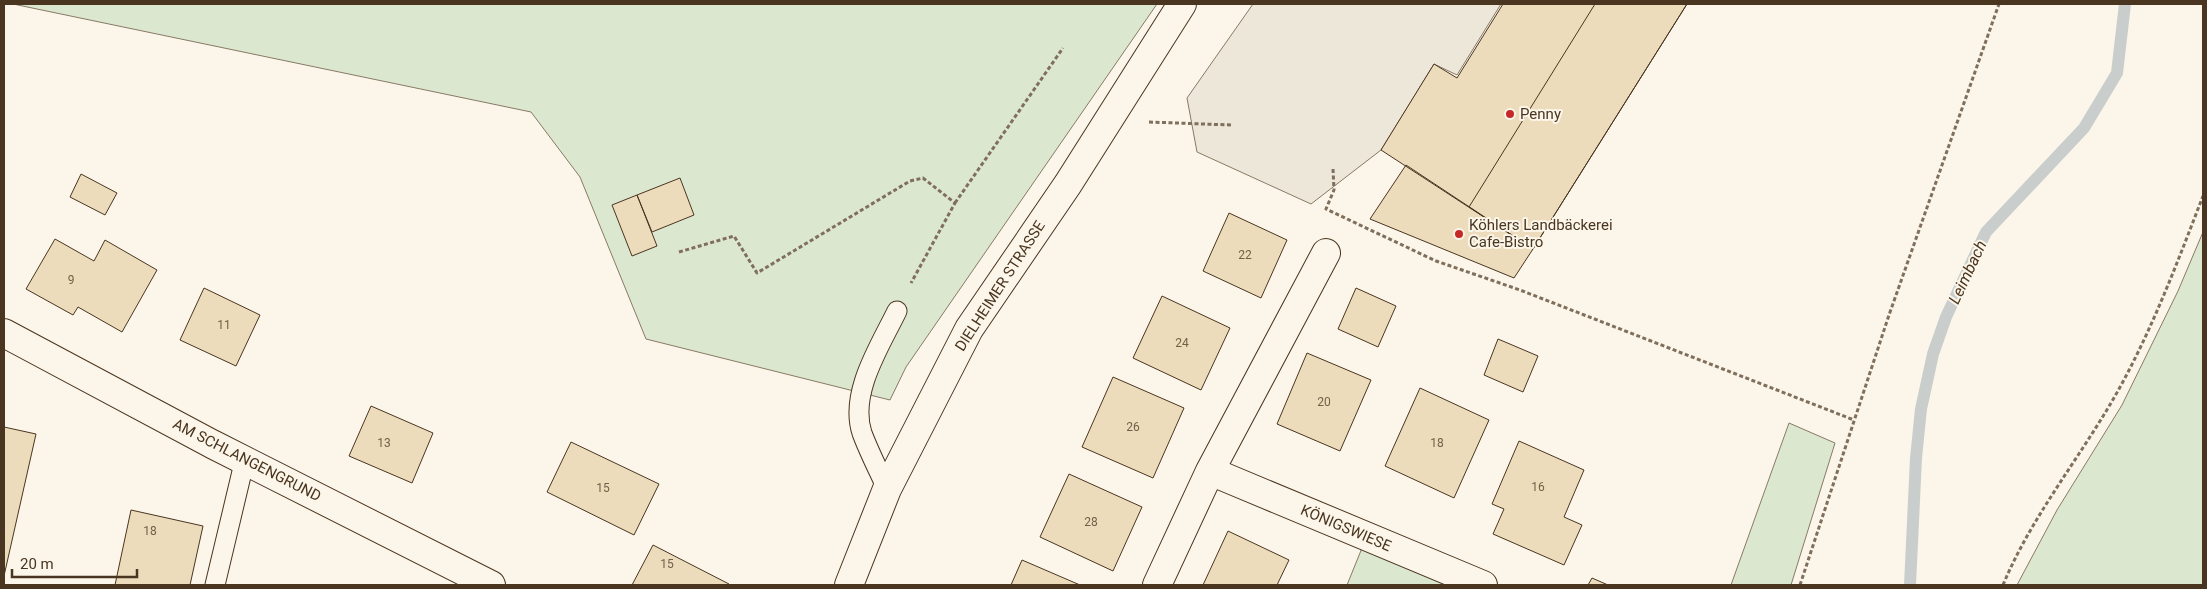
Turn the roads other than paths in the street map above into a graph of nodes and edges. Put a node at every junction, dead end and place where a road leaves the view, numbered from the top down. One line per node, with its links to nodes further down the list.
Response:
1 (1182, 4): 7 (street, DIELHEIMER STRASSE)
2 (1326, 253): 6 (street)
3 (896, 311): 7 (lane)
4 (4, 334): 5 (street, AM SCHLANGENGRUND)
5 (245, 459): 8 (lane); 9 (street, AM SCHLANGENGRUND)
6 (1210, 471): 11 (street); 12 (street, KÖNIGSWIESE)
7 (887, 489): 10 (street, DIELHEIMER STRASSE)
8 (215, 585)
9 (491, 585)
10 (849, 585)
11 (1157, 585)
12 (1483, 585)

